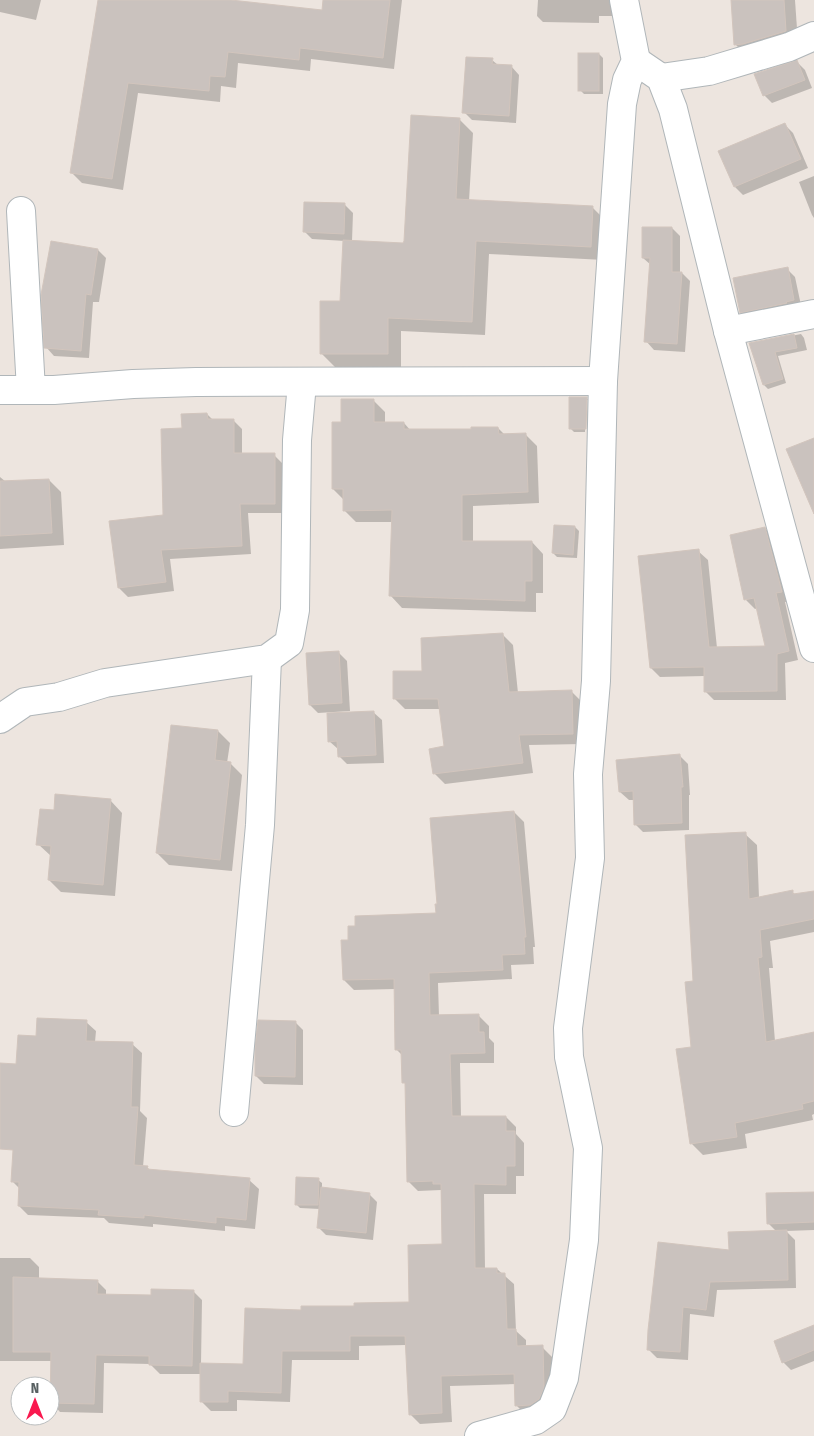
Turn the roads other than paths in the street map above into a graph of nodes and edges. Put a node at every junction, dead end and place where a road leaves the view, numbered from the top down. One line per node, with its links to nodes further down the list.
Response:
1 (624, 0): 3 (street)
2 (814, 36): 4 (street)
3 (636, 61): 4 (street); 8 (street)
4 (662, 78): 7 (street)
5 (21, 211): 11 (street)
6 (814, 314): 7 (street)
7 (728, 332): 12 (street)
8 (603, 381): 9 (street); 16 (street)
9 (302, 383): 11 (street); 13 (street)
10 (0, 390): 11 (street)
11 (31, 390)
12 (814, 648)
13 (267, 659): 14 (street); 15 (street)
14 (0, 719)
15 (234, 1112)
16 (479, 1436)

